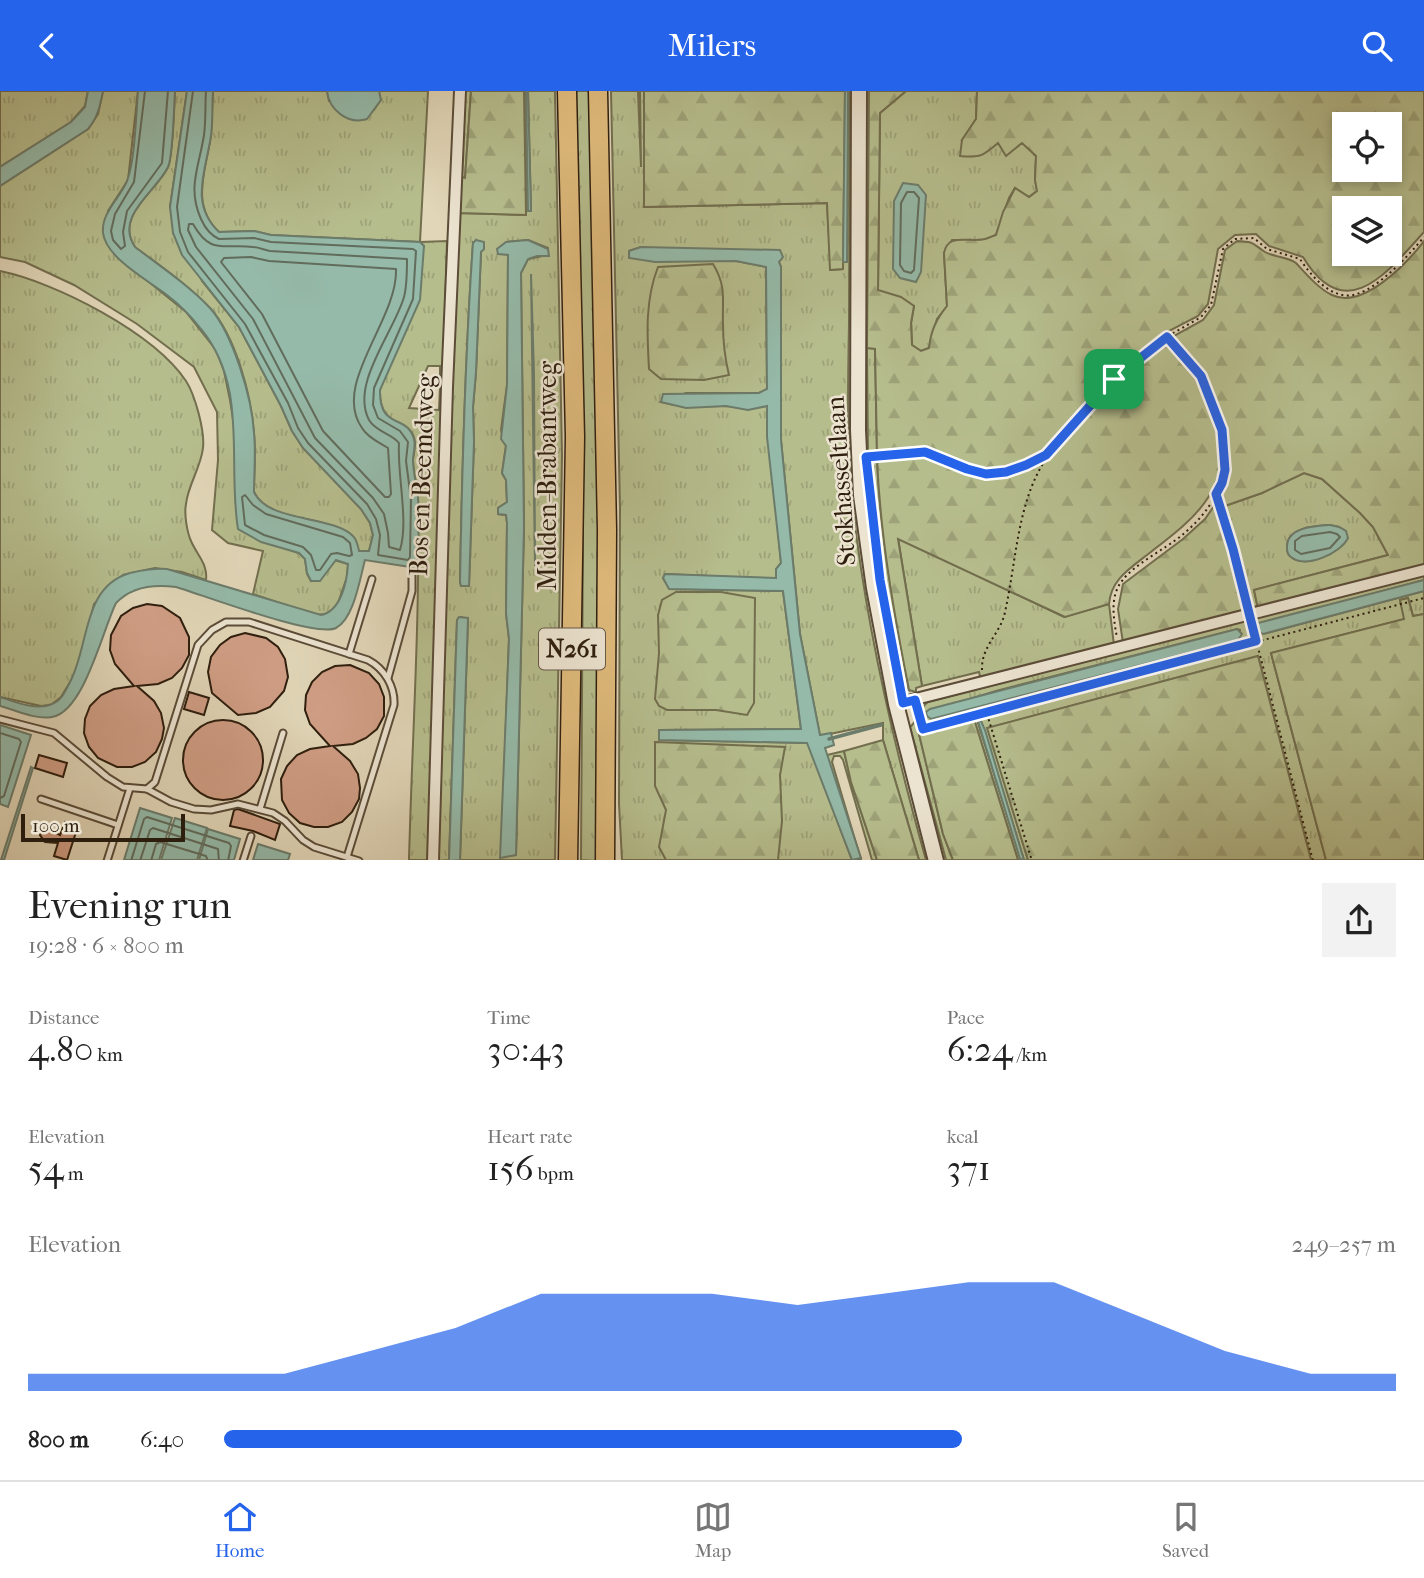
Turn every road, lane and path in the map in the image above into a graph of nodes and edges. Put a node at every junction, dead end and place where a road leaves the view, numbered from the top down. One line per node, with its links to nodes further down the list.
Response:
1 (460, 91): 35 (street, Bos en Beemdweg)
2 (568, 91): 36 (highway, Midden-Brabantweg / N261)
3 (598, 91): 37 (highway, N261)
4 (859, 91): 21 (street, Stokhasseltlaan)
5 (1424, 237): 6 (path)
6 (1167, 337): 7 (path); 9 (path)
7 (1046, 455): 8 (path); 19 (path)
8 (866, 457)
9 (1216, 494): 14 (path); 16 (path)
10 (1424, 570): 14 (street)
11 (412, 576): 18 (lane)
12 (372, 579): 17 (lane)
13 (1424, 598): 15 (path)
14 (1250, 615): 15 (path); 16 (street)
15 (1256, 641): 22 (path); 40 (path)
16 (1119, 649): 19 (street)
17 (349, 653): 18 (lane); 26 (lane)
18 (388, 679): 31 (lane)
19 (984, 684): 20 (street)
20 (915, 700): 21 (street); 22 (path)
21 (896, 704): 38 (street, Stokhasseltlaan)
22 (986, 712): 39 (path)
23 (0, 719): 25 (lane)
24 (283, 733): 28 (lane)
25 (130, 788): 26 (lane); 29 (lane)
26 (147, 789): 28 (lane)
27 (41, 799): 29 (lane)
28 (260, 809): 31 (lane)
29 (118, 825): 32 (lane)
30 (251, 836): 33 (lane)
31 (347, 857): 34 (lane)
32 (107, 860)
33 (243, 860)
34 (359, 860)
35 (433, 860)
36 (568, 860)
37 (605, 860)
38 (936, 860)
39 (1032, 860)
40 (1313, 860)

